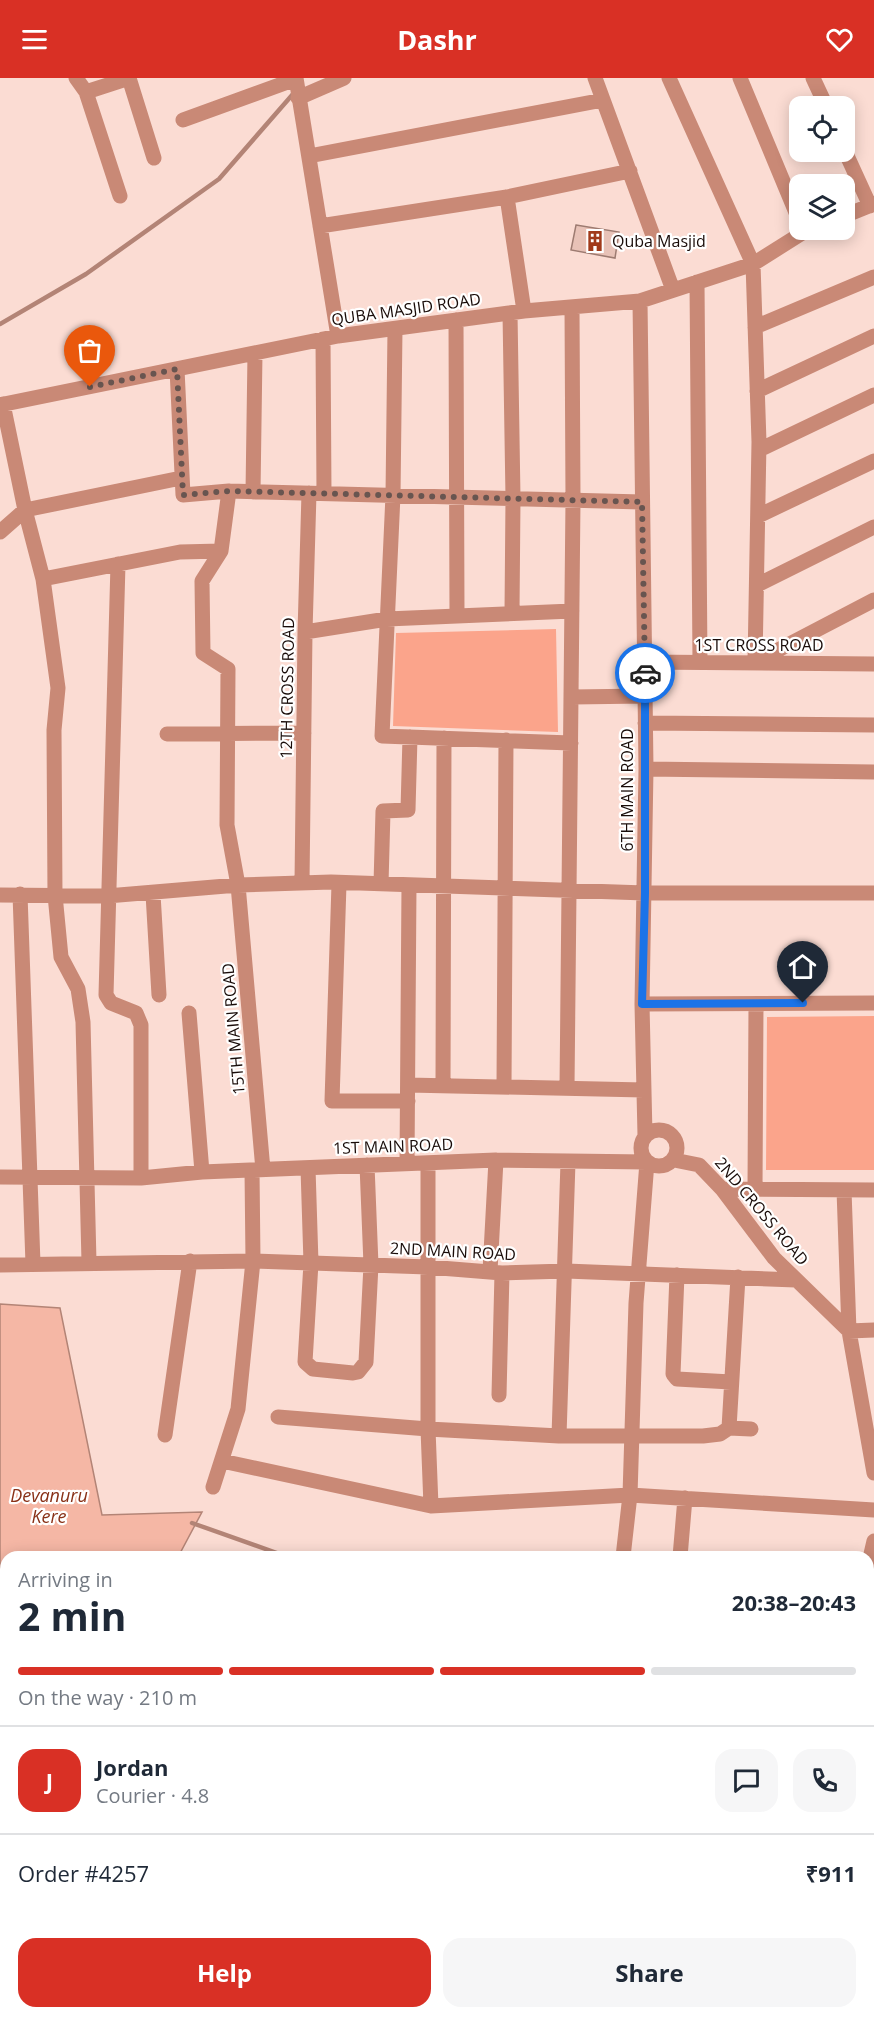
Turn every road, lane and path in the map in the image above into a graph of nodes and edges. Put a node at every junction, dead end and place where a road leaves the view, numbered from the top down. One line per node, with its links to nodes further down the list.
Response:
1 (76, 78): 8 (street)
2 (344, 78): 7 (street)
3 (595, 78): 10 (street)
4 (669, 78): 23 (street)
5 (740, 78): 16 (street)
6 (813, 78): 9 (street)
7 (297, 87): 11 (street); 12 (street, 12TH CROSS ROAD)
8 (86, 92): 13 (street); 17 (street)
9 (821, 96)
10 (603, 100): 12 (street); 15 (street)
11 (183, 120)
12 (309, 156): 21 (street, 12TH CROSS ROAD)
13 (154, 158)
14 (850, 162): 19 (street)
15 (630, 171): 18 (street); 26 (street)
16 (789, 195)
17 (120, 196)
18 (507, 197): 21 (street); 29 (street)
19 (872, 205): 20 (street)
20 (855, 212)
21 (320, 226): 34 (street, 12TH CROSS ROAD)
22 (789, 238): 23 (street, QUBA MASJID ROAD)
23 (753, 264): 25 (street, QUBA MASJID ROAD); 31 (street)
24 (874, 277): 31 (street)
25 (697, 282): 26 (street, QUBA MASJID ROAD); 66 (street)
26 (673, 290): 27 (street, QUBA MASJID ROAD)
27 (640, 301): 28 (street, QUBA MASJID ROAD); 50 (street, 6TH MAIN ROAD)
28 (572, 307): 29 (street, QUBA MASJID ROAD); 49 (street)
29 (517, 312): 30 (street, QUBA MASJID ROAD); 48 (street)
30 (456, 320): 32 (street, QUBA MASJID ROAD); 47 (street)
31 (755, 327): 37 (street)
32 (395, 328): 34 (street, QUBA MASJID ROAD); 46 (street)
33 (874, 336): 37 (street)
34 (330, 338): 35 (street, QUBA MASJID ROAD); 45 (street, 12TH CROSS ROAD)
35 (255, 353): 36 (street, QUBA MASJID ROAD); 44 (street)
36 (177, 369): 39 (street, QUBA MASJID ROAD); 42 (street)
37 (757, 391): 40 (street)
38 (874, 395): 40 (street)
39 (2, 405): 51 (street)
40 (759, 450): 52 (street)
41 (874, 461): 52 (street)
42 (181, 478): 43 (street); 51 (street)
43 (229, 491): 44 (street); 55 (street)
44 (253, 492): 45 (street)
45 (316, 493): 46 (street); 64 (street, 12TH CROSS ROAD)
46 (393, 495): 47 (street); 63 (street)
47 (455, 497): 48 (street); 62 (street)
48 (513, 498): 49 (street); 61 (street)
49 (573, 500): 50 (street); 60 (street)
50 (642, 502): 65 (street, 6TH MAIN ROAD)
51 (25, 510): 54 (street); 57 (street)
52 (758, 516): 58 (street)
53 (874, 527): 58 (street)
54 (0, 532)
55 (221, 551): 56 (street); 73 (street, 15TH MAIN ROAD)
56 (118, 564): 57 (street); 96 (street)
57 (43, 579): 95 (street)
58 (757, 585): 67 (street)
59 (874, 600): 67 (street)
60 (572, 611): 61 (street); 69 (street)
61 (512, 613): 62 (street)
62 (457, 615): 63 (street)
63 (387, 619): 64 (street); 76 (street)
64 (304, 632): 74 (street, 12TH CROSS ROAD)
65 (644, 662): 66 (street, 1ST CROSS ROAD); 70 (street, 6TH MAIN ROAD)
66 (700, 662): 67 (street, 1ST CROSS ROAD)
67 (755, 662): 68 (street, 1ST CROSS ROAD)
68 (874, 664)
69 (572, 696): 70 (street); 79 (street)
70 (645, 696): 71 (street, 6TH MAIN ROAD)
71 (645, 723): 72 (street); 80 (street, 6TH MAIN ROAD)
72 (874, 725)
73 (228, 733): 74 (street); 75 (street); 85 (street, 15TH MAIN ROAD)
74 (304, 733): 82 (street, 12TH CROSS ROAD)
75 (167, 734)
76 (410, 737): 77 (street); 84 (street)
77 (444, 738): 78 (street); 87 (street)
78 (506, 740): 79 (street); 88 (street)
79 (571, 743): 89 (street)
80 (646, 769): 81 (street); 91 (street, 6TH MAIN ROAD)
81 (874, 772)
82 (302, 883): 83 (street); 85 (street)
83 (339, 884): 84 (street); 107 (street)
84 (381, 884): 86 (street)
85 (238, 885): 93 (street); 117 (street, 15TH MAIN ROAD)
86 (409, 885): 87 (street); 102 (street)
87 (443, 886): 88 (street); 103 (street)
88 (506, 887): 89 (street); 104 (street)
89 (567, 888): 91 (street); 105 (street)
90 (874, 892): 91 (street)
91 (645, 893): 99 (street, 6TH MAIN ROAD)
92 (20, 894): 94 (street); 95 (street); 120 (street)
93 (153, 894): 96 (street); 97 (street)
94 (0, 895)
95 (55, 895): 96 (street); 121 (street)
96 (107, 896): 122 (street)
97 (159, 995)
98 (874, 1003): 100 (street)
99 (642, 1004): 100 (street); 106 (street, 6TH MAIN ROAD)
100 (756, 1004): 124 (street)
101 (189, 1013): 118 (street)
102 (408, 1085): 103 (street); 107 (street)
103 (443, 1085): 104 (street)
104 (504, 1086): 105 (street)
105 (567, 1088): 106 (street)
106 (644, 1090): 108 (street, 6TH MAIN ROAD)
107 (408, 1101): 114 (street)
108 (645, 1135): 110 (street); 113 (street)
109 (496, 1160): 111 (street, 1ST MAIN ROAD); 112 (street, 1ST MAIN ROAD); 136 (street)
110 (674, 1160): 113 (street); 123 (street, 2ND CROSS ROAD)
111 (429, 1162): 114 (street, 1ST MAIN ROAD); 134 (street)
112 (568, 1162): 113 (street, 1ST MAIN ROAD); 135 (street)
113 (647, 1162): 137 (street)
114 (407, 1164): 115 (street, 1ST MAIN ROAD)
115 (368, 1165): 116 (street, 1ST MAIN ROAD); 133 (street)
116 (308, 1168): 117 (street, 1ST MAIN ROAD); 130 (street)
117 (257, 1170): 118 (street, 1ST MAIN ROAD); 128 (street, 15TH MAIN ROAD)
118 (202, 1172): 122 (street, 1ST MAIN ROAD)
119 (0, 1177): 120 (street, 1ST MAIN ROAD)
120 (28, 1178): 121 (street, 1ST MAIN ROAD); 132 (street)
121 (87, 1178): 122 (street, 1ST MAIN ROAD); 129 (street)
122 (141, 1178)
123 (722, 1189): 124 (street); 140 (street, 2ND CROSS ROAD)
124 (754, 1189): 125 (street)
125 (844, 1190): 126 (street); 142 (street)
126 (874, 1190)
127 (190, 1261): 128 (street, 2ND MAIN ROAD); 129 (street, 2ND MAIN ROAD); 150 (street)
128 (253, 1261): 130 (street, 2ND MAIN ROAD); 153 (street, 15TH MAIN ROAD)
129 (89, 1262): 132 (street, 2ND MAIN ROAD)
130 (311, 1263): 133 (street, 2ND MAIN ROAD); 133 (street)
131 (0, 1264): 132 (street, 2ND MAIN ROAD)
132 (33, 1264)
133 (370, 1265): 134 (street, 2ND MAIN ROAD)
134 (428, 1267): 136 (street, 2ND MAIN ROAD); 148 (street)
135 (566, 1271): 136 (street, 2ND MAIN ROAD); 137 (street, 2ND MAIN ROAD); 151 (street)
136 (496, 1272): 144 (street)
137 (639, 1273): 138 (street, 2ND MAIN ROAD); 152 (street)
138 (676, 1275): 139 (street, 2ND MAIN ROAD); 143 (street)
139 (738, 1277): 140 (street, 2ND MAIN ROAD); 143 (street)
140 (796, 1280): 142 (street, 2ND CROSS ROAD)
141 (874, 1330): 142 (street)
142 (849, 1331): 146 (street)
143 (731, 1382): 147 (street)
144 (499, 1395)
145 (278, 1417): 148 (street)
146 (870, 1426): 154 (street)
147 (729, 1428): 149 (street); 152 (street)
148 (428, 1429): 151 (street); 158 (street)
149 (751, 1429)
150 (165, 1435)
151 (560, 1436): 152 (street)
152 (633, 1436): 156 (street)
153 (222, 1461): 155 (street, 15TH MAIN ROAD); 158 (street)
154 (874, 1473)
155 (213, 1487)
156 (630, 1495): 157 (street); 158 (street); 160 (street)
157 (685, 1498): 159 (street); 161 (street)
158 (432, 1506)
159 (874, 1510)
160 (624, 1551)
161 (681, 1551)

